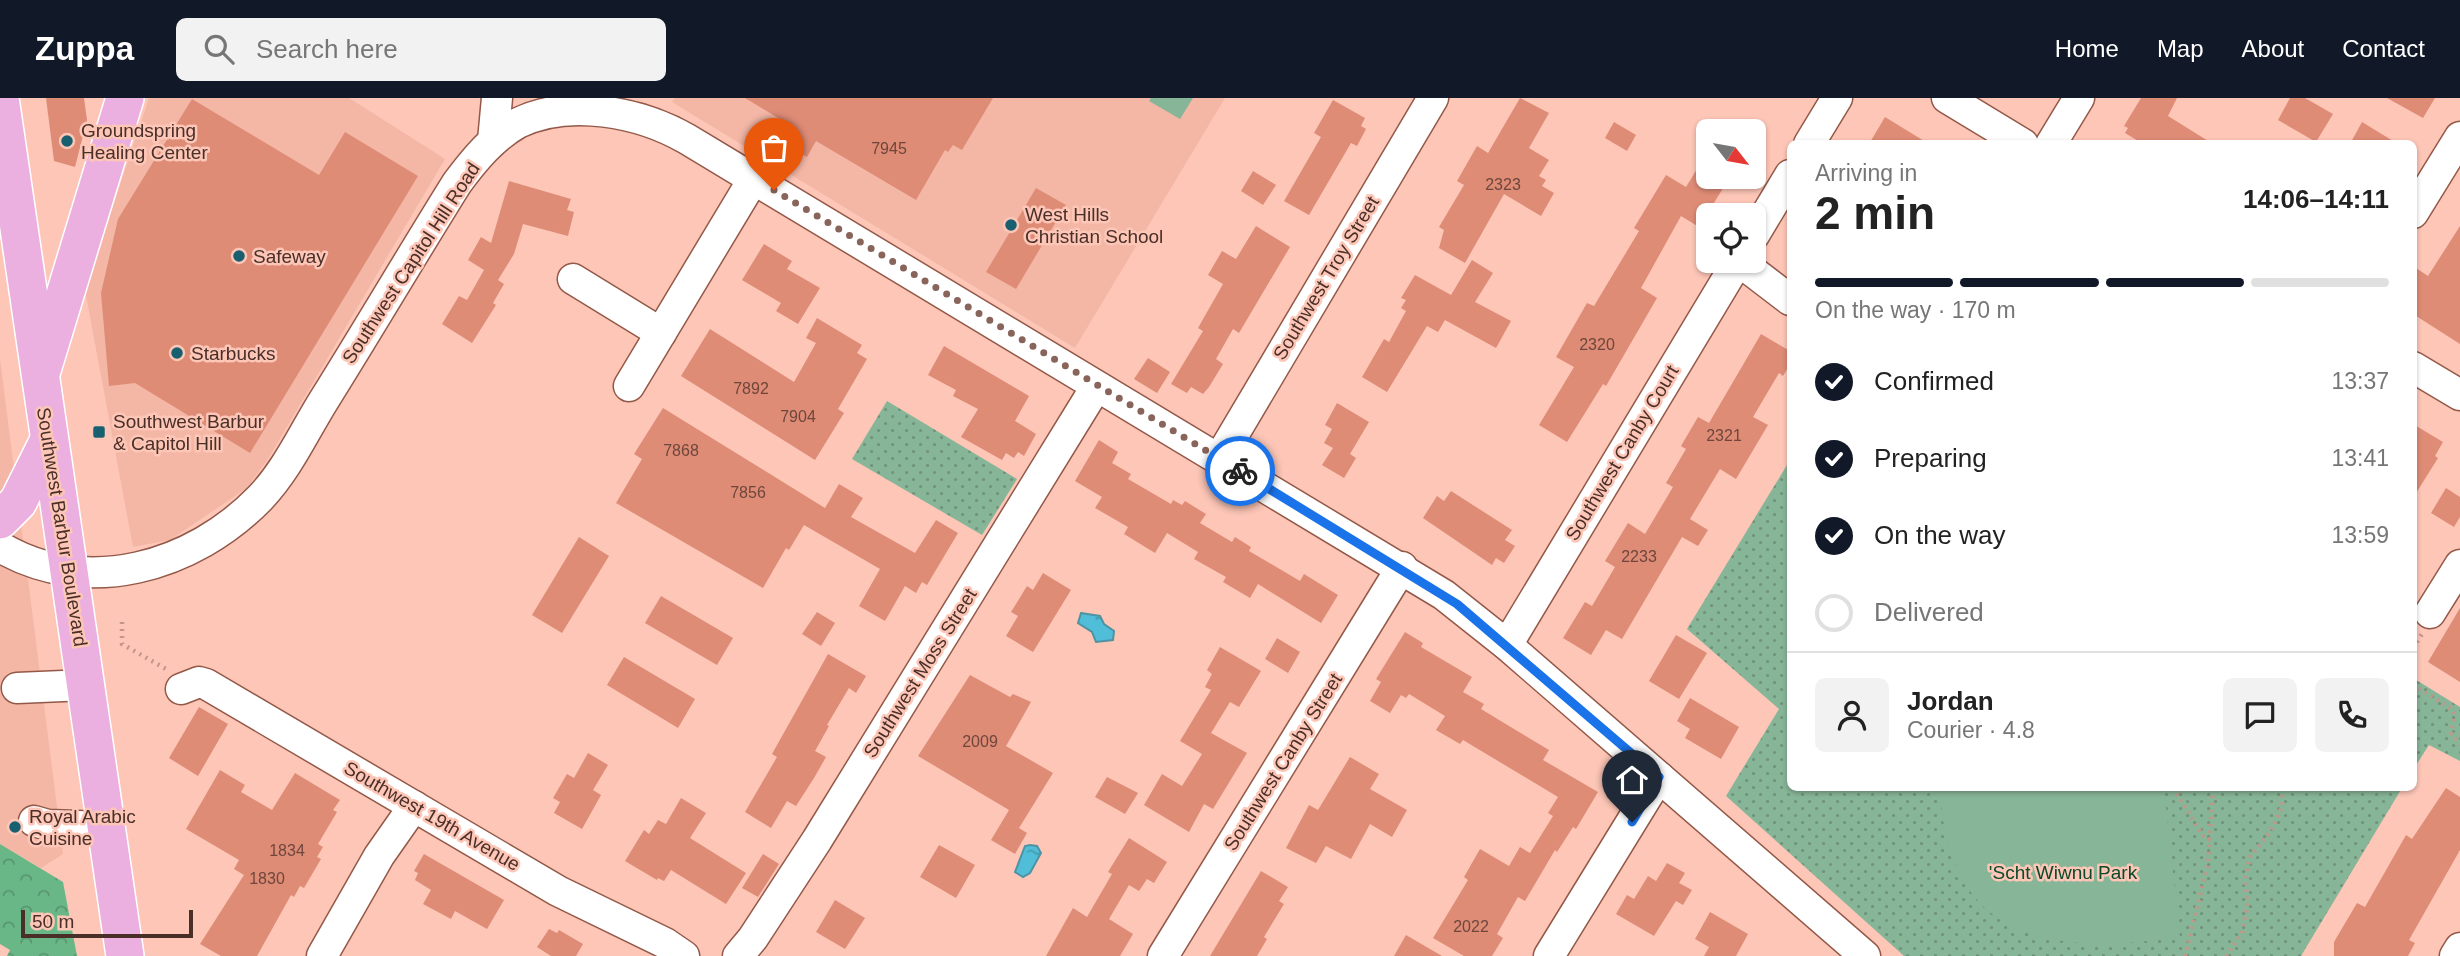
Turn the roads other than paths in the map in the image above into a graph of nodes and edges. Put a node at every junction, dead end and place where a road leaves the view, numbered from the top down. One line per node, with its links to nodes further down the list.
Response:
1 (0, 98): 23 (main road, Southwest Barbur Boulevard)
2 (125, 98): 23 (main road)
3 (497, 98): 12 (street)
4 (1433, 98): 28 (street, Southwest Troy Street)
5 (1837, 98): 9 (street)
6 (1947, 98): 10 (street)
7 (2080, 98): 11 (street)
8 (2460, 137): 15 (street)
9 (1811, 140)
10 (2016, 140)
11 (2054, 140)
12 (493, 141): 13 (street, Southwest Capitol Hill Road); 33 (street, Southwest Capitol Hill Road)
13 (754, 178): 21 (street); 25 (street, Southwest Capitol Hill Road)
14 (1787, 180): 16 (street)
15 (2417, 207)
16 (1766, 215)
17 (1731, 273): 35 (street, Southwest Canby Court)
18 (1754, 273): 20 (street)
19 (573, 279): 21 (street)
20 (1787, 298)
21 (661, 333): 24 (street)
22 (2417, 369): 26 (street)
23 (40, 377): 27 (main road, Southwest Barbur Boulevard)
24 (629, 386)
25 (1096, 387): 28 (street, Southwest Capitol Hill Road); 47 (street, Southwest Moss Street)
26 (2460, 395)
27 (49, 440): 29 (main road); 33 (main road, Southwest Barbur Boulevard)
28 (1219, 459): 32 (street, Southwest Capitol Hill Road)
29 (0, 520)
30 (0, 547): 33 (street)
31 (2460, 565): 34 (street)
32 (1402, 567): 35 (street, Southwest Capitol Hill Road); 48 (street, Southwest Canby Street)
33 (68, 571): 36 (main road, Southwest Barbur Boulevard)
34 (2430, 613)
35 (1507, 645): 39 (street, Southwest Capitol Hill Road)
36 (86, 685): 37 (street); 42 (main road, Southwest Barbur Boulevard)
37 (17, 688)
38 (181, 689): 40 (street, Southwest 19th Avenue)
39 (1659, 777): 49 (street); 50 (street, Southwest Capitol Hill Road)
40 (414, 806): 45 (street); 46 (street, Southwest 19th Avenue)
41 (34, 821): 42 (street)
42 (106, 827): 44 (main road, Southwest Barbur Boulevard)
43 (2460, 948): 51 (street)
44 (125, 956)
45 (322, 956)
46 (684, 956)
47 (738, 956)
48 (1163, 956)
49 (1549, 956)
50 (1865, 956)
51 (2455, 956)

